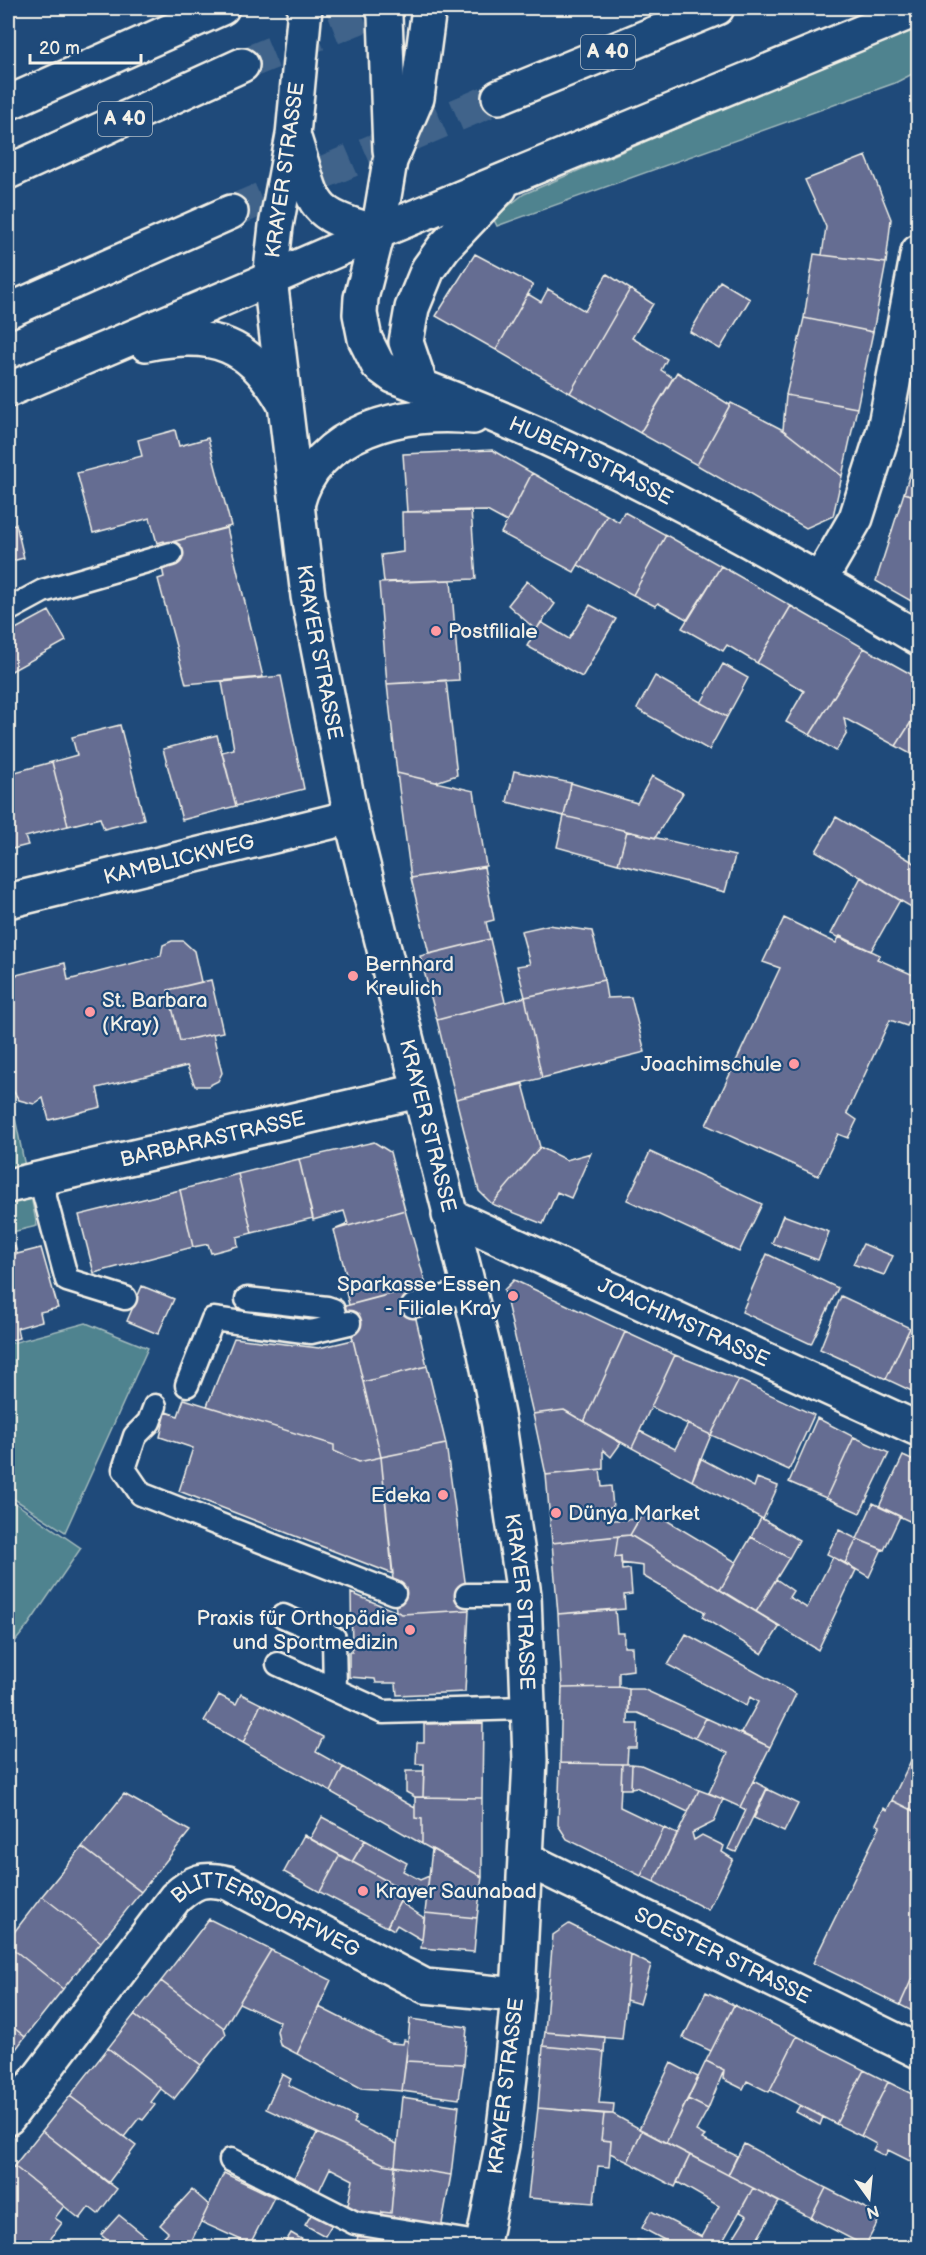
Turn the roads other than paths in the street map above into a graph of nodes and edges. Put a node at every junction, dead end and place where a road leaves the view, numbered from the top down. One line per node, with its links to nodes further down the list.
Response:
1 (222, 8): 9 (main road)
2 (304, 8): 10 (main road, KRAYER STRASSE)
3 (383, 8): 11 (main road)
4 (429, 8): 11 (main road)
5 (717, 8): 8 (main road, A 40)
6 (918, 9): 13 (main road)
7 (242, 65): 12 (main road, A 40)
8 (499, 97)
9 (8, 103)
10 (293, 135): 15 (main road); 17 (main road, KRAYER STRASSE)
11 (390, 161): 15 (main road)
12 (8, 172)
13 (516, 173): 15 (main road); 20 (main road)
14 (231, 212): 18 (main road)
15 (378, 232): 17 (main road); 20 (main road, HUBERTSTRASSE)
16 (918, 252): 26 (main road)
17 (270, 279): 19 (main road); 22 (main road, KRAYER STRASSE)
18 (8, 311)
19 (71, 362): 21 (main road); 22 (main road)
20 (421, 386): 23 (main road, HUBERTSTRASSE)
21 (8, 390)
22 (285, 405): 24 (main road, KRAYER STRASSE)
23 (501, 420): 24 (main road); 26 (main road, HUBERTSTRASSE)
24 (297, 507): 29 (main road, KRAYER STRASSE)
25 (171, 554): 27 (lane)
26 (820, 580): 28 (main road, HUBERTSTRASSE)
27 (8, 610)
28 (918, 638)
29 (351, 817): 30 (main road, KAMBLICKWEG); 31 (main road, KRAYER STRASSE)
30 (8, 901)
31 (418, 1091): 32 (main road, BARBARASTRASSE); 34 (main road, KRAYER STRASSE)
32 (40, 1179): 33 (main road, BARBARASTRASSE); 36 (lane)
33 (8, 1186)
34 (449, 1215): 35 (main road, KRAYER STRASSE); 41 (main road, JOACHIMSTRASSE)
35 (469, 1290): 38 (lane); 43 (main road, KRAYER STRASSE)
36 (124, 1298)
37 (247, 1299): 39 (lane)
38 (413, 1306)
39 (187, 1385)
40 (155, 1406): 42 (lane)
41 (918, 1429)
42 (394, 1593)
43 (524, 1594): 44 (lane); 48 (main road, KRAYER STRASSE)
44 (467, 1596)
45 (283, 1616): 47 (lane)
46 (278, 1664): 47 (lane)
47 (335, 1690): 48 (lane)
48 (530, 1708): 49 (main road, KRAYER STRASSE)
49 (526, 1859): 50 (main road, KRAYER STRASSE); 51 (main road, SOESTER STRASSE)
50 (518, 1995): 52 (main road, BLITTERSDORFWEG); 54 (main road, KRAYER STRASSE)
51 (918, 2051)
52 (8, 2118)
53 (231, 2160): 54 (lane)
54 (483, 2246)

